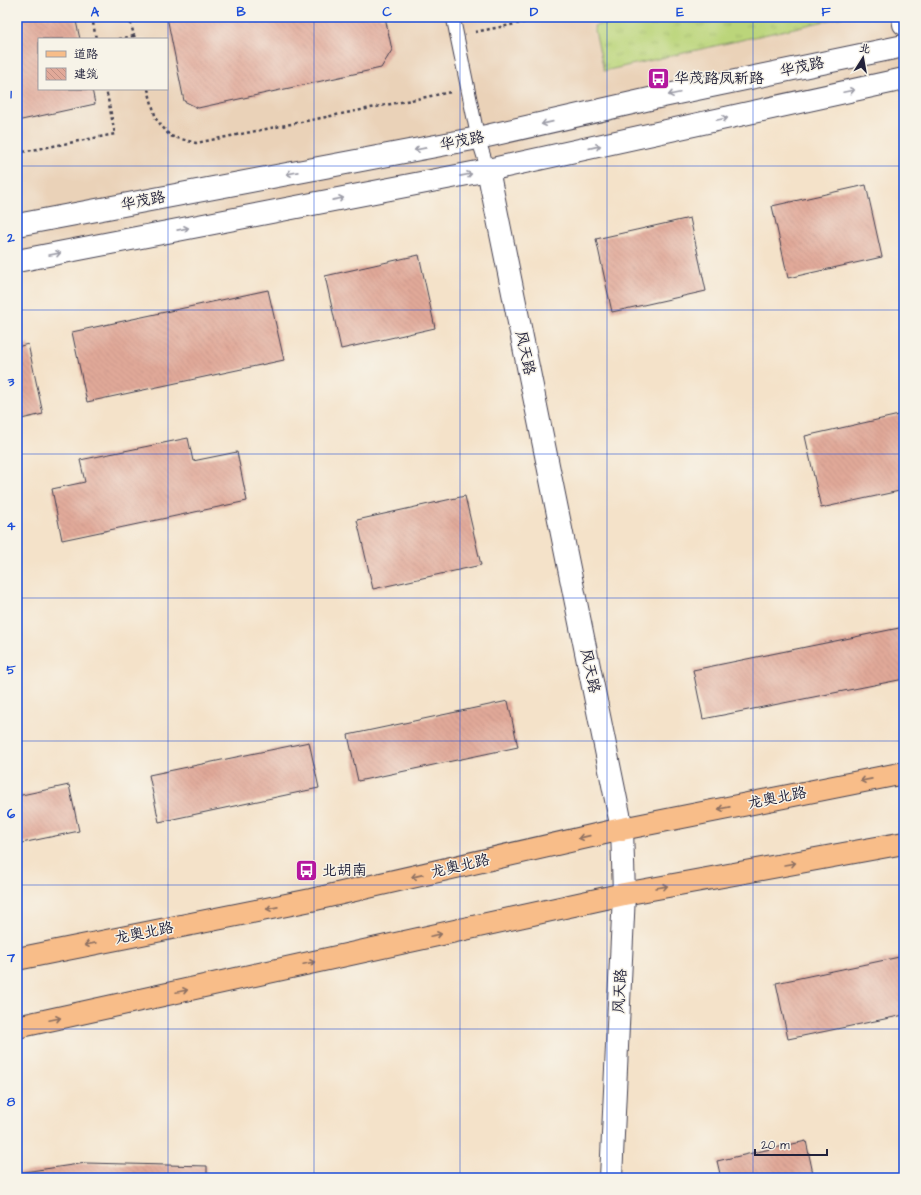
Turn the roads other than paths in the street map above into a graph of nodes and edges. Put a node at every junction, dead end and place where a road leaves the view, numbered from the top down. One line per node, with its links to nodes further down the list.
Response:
1 (453, 17): 6 (lane)
2 (903, 17): 3 (street)
3 (904, 24)
4 (904, 46): 6 (street, 华茂路, one-way to 6)
5 (904, 79): 7 (street, one-way to 5)
6 (478, 138): 7 (lane); 8 (street, 华茂路, one-way to 8)
7 (488, 170): 9 (street, one-way to 7); 11 (street, 风天路)
8 (17, 225)
9 (17, 261)
10 (904, 773): 11 (main road, 龙奥北路, one-way to 11)
11 (622, 829): 13 (street, 风天路); 14 (main road, 龙奥北路, one-way to 14)
12 (904, 843): 13 (main road, one-way to 12)
13 (624, 894): 15 (main road, one-way to 13); 16 (street, 风天路)
14 (17, 959)
15 (17, 1027)
16 (611, 1178)

